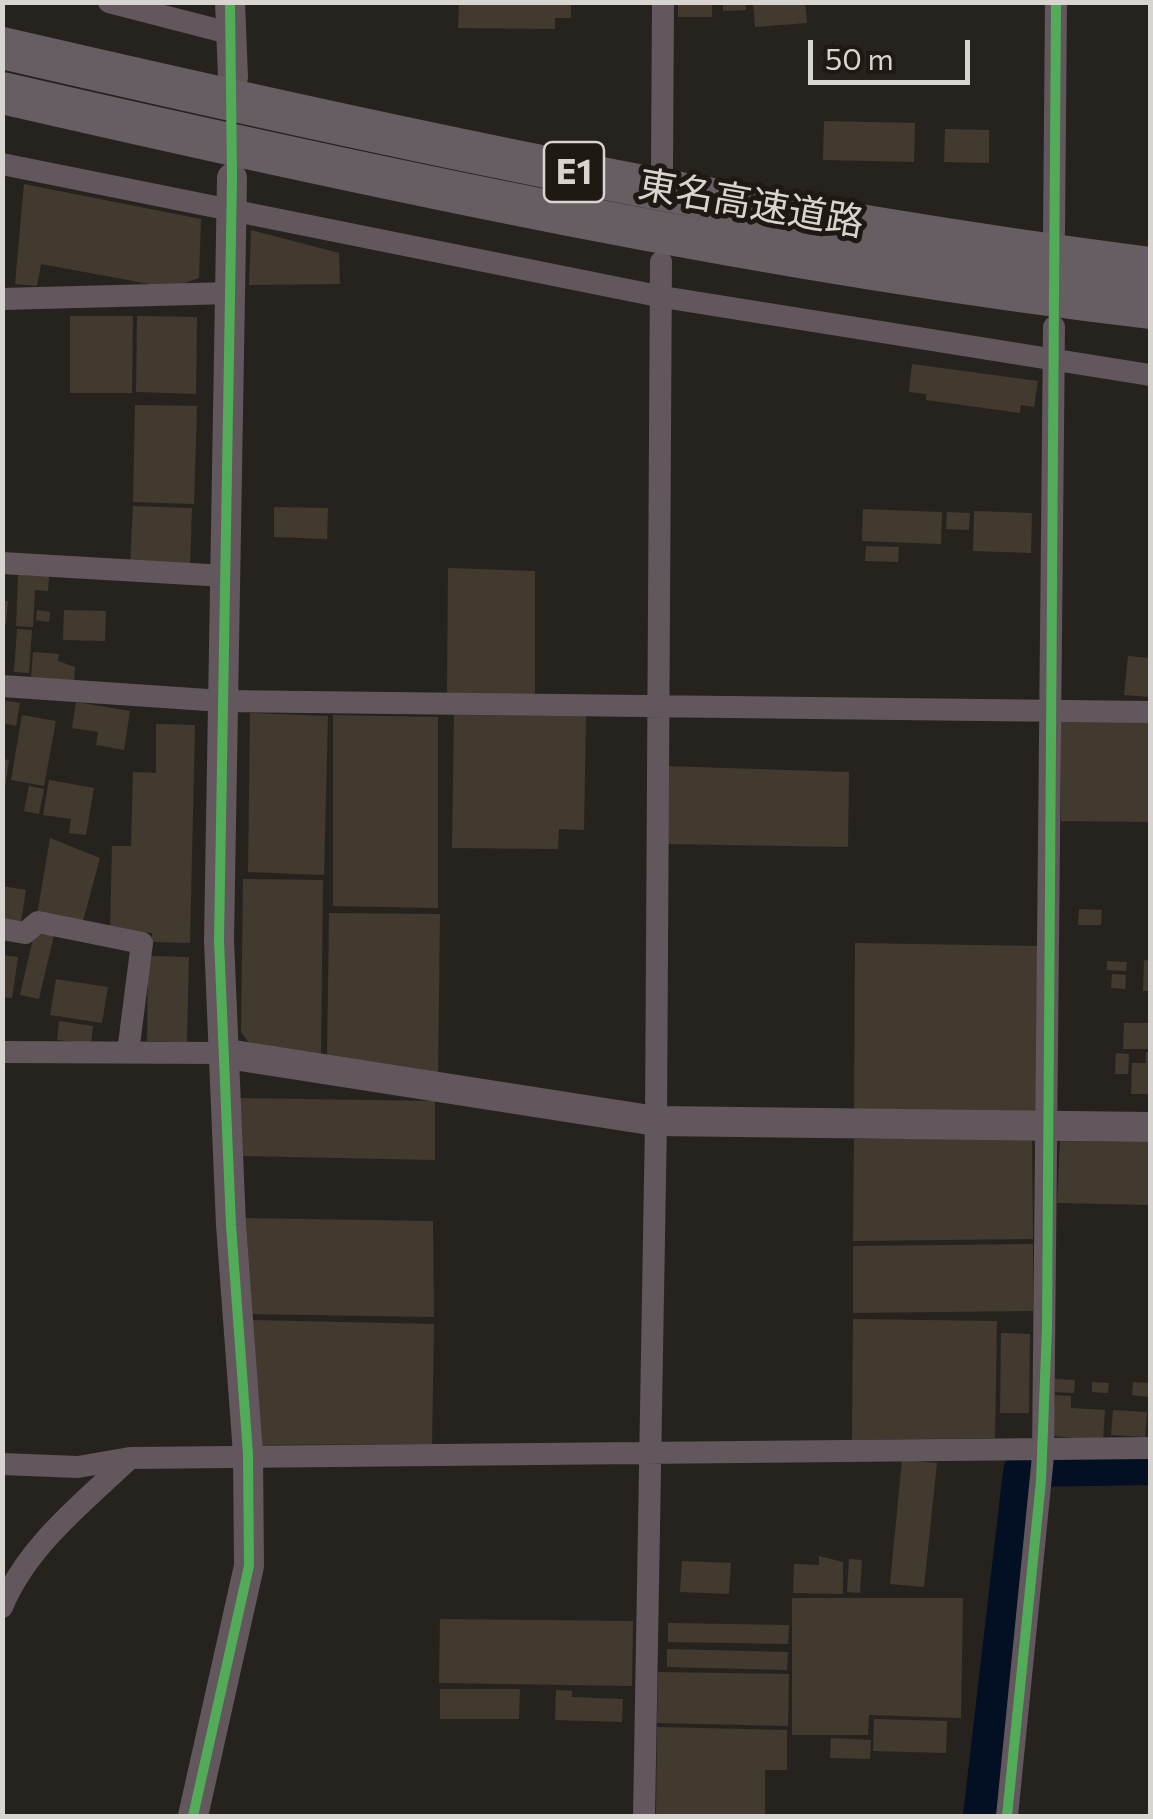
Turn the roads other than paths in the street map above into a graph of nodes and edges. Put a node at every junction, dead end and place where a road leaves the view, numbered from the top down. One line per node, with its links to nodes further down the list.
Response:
1 (110, 2): 5 (street)
2 (230, 2): 5 (street)
3 (662, 2): 10 (street)
4 (1056, 2): 13 (street)
5 (232, 34): 7 (street)
6 (2, 48): 15 (highway, 東名高速道路 / E1)
7 (233, 78)
8 (2, 93): 19 (highway, 東名高速道路 / E1)
9 (2, 164): 12 (street)
10 (662, 167)
11 (232, 178): 12 (street)
12 (232, 212): 16 (street); 17 (street)
13 (1054, 233)
14 (662, 262): 17 (street)
15 (1150, 268)
16 (230, 292): 18 (street); 24 (street)
17 (663, 297): 21 (street); 27 (street)
18 (2, 300)
19 (1150, 308)
20 (1054, 327): 21 (street)
21 (1052, 359): 22 (street); 28 (street)
22 (1150, 375)
23 (2, 563): 24 (street)
24 (225, 576): 26 (street)
25 (2, 686): 26 (street)
26 (222, 701): 27 (street); 33 (street)
27 (656, 707): 28 (street); 34 (street)
28 (1049, 710): 29 (street); 35 (street)
29 (1150, 712)
30 (2, 929): 32 (street)
31 (2, 1052): 32 (street)
32 (128, 1052): 33 (street)
33 (222, 1053): 34 (street); 40 (street)
34 (656, 1121): 35 (street); 38 (street)
35 (1046, 1127): 36 (street); 39 (street)
36 (1150, 1127)
37 (1150, 1448): 39 (street)
38 (648, 1451): 39 (street); 40 (street); 45 (street)
39 (1043, 1452): 46 (street)
40 (248, 1454): 41 (street); 44 (street)
41 (130, 1458): 42 (street); 43 (street)
42 (2, 1464)
43 (2, 1607)
44 (193, 1816)
45 (644, 1816)
46 (1007, 1816)

